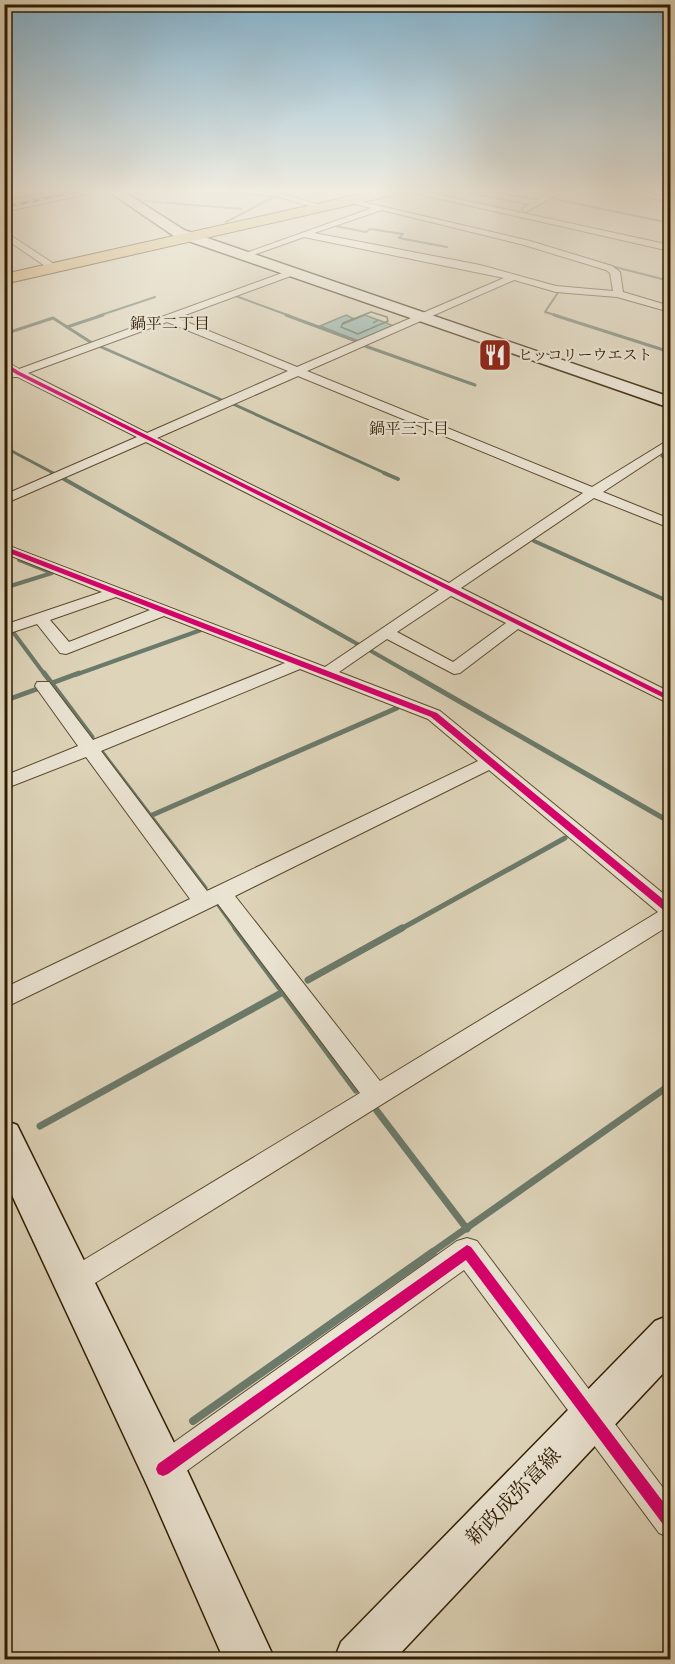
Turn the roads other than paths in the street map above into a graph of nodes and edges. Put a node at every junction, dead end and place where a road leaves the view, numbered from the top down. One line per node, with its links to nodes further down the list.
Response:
1 (51, 269): 7 (highway)
2 (284, 269): 5 (street)
3 (473, 269): 6 (street)
4 (610, 269): 8 (street)
5 (293, 272): 10 (street); 11 (street)
6 (513, 277): 8 (street); 10 (street)
7 (4, 279)
8 (618, 294): 9 (street)
9 (670, 309)
10 (422, 316): 13 (street); 16 (street)
11 (166, 318): 13 (street); 14 (street)
12 (4, 363): 14 (street)
13 (298, 372): 17 (street); 19 (street)
14 (18, 373): 15 (street); 17 (street)
15 (4, 378)
16 (670, 403)
17 (149, 437): 20 (street); 23 (street)
18 (670, 444): 19 (street)
19 (593, 492): 21 (street); 23 (street)
20 (4, 500)
21 (670, 524)
22 (4, 548): 24 (street)
23 (452, 589): 27 (street); 29 (street)
24 (116, 592): 25 (street); 26 (street)
25 (164, 610): 26 (street); 30 (street)
26 (40, 618): 28 (street)
27 (518, 622): 29 (street); 33 (street)
28 (4, 630)
29 (387, 633): 31 (street)
30 (302, 662): 31 (street); 34 (street)
31 (328, 672): 35 (street)
32 (43, 687): 34 (street)
33 (670, 699)
34 (89, 749): 36 (street); 37 (street)
35 (491, 762): 37 (street); 38 (street)
36 (4, 783)
37 (213, 898): 39 (street); 40 (street)
38 (670, 912): 40 (street)
39 (4, 999)
40 (376, 1095): 42 (street)
41 (4, 1137): 42 (street)
42 (74, 1282): 45 (street)
43 (670, 1336): 44 (street, 新政成弥富線)
44 (590, 1417): 45 (street); 46 (street); 48 (street, 新政成弥富線)
45 (163, 1469): 47 (street)
46 (670, 1522)
47 (250, 1659)
48 (359, 1659)

